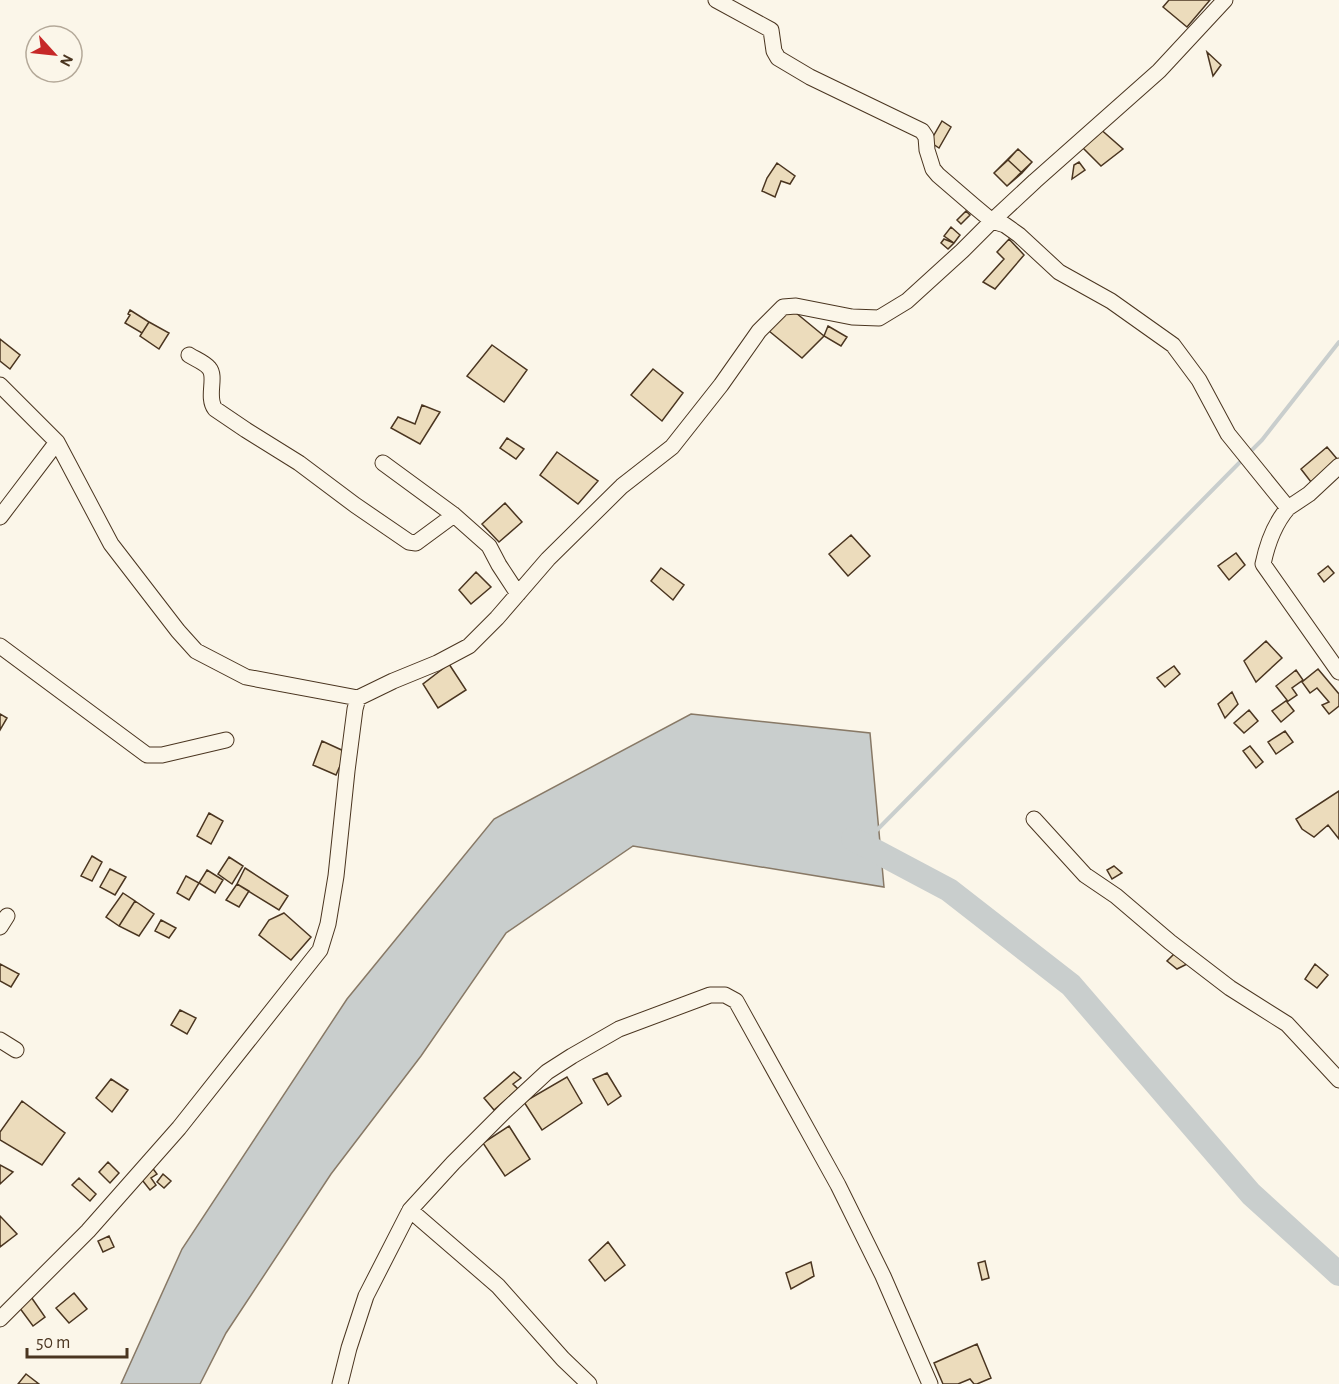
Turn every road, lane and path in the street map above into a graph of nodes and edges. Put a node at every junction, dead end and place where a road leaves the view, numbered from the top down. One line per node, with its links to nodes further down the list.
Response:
1 (716, 0): 3 (street)
2 (1225, 0): 3 (street)
3 (992, 221): 9 (street); 12 (street)
4 (189, 355): 10 (street)
5 (0, 385): 6 (street)
6 (57, 442): 11 (street); 15 (street)
7 (383, 463): 10 (street)
8 (1339, 466): 9 (street)
9 (1288, 508): 14 (street)
10 (454, 515): 12 (street)
11 (0, 517)
12 (518, 594): 15 (street)
13 (0, 646): 16 (street)
14 (1339, 672)
15 (358, 698): 22 (street)
16 (226, 740)
17 (1034, 819): 20 (street)
18 (0, 1040): 19 (street)
19 (16, 1050)
20 (1339, 1080)
21 (410, 1210): 23 (street); 24 (street); 25 (street)
22 (0, 1319)
23 (340, 1384)
24 (589, 1384)
25 (930, 1384)

